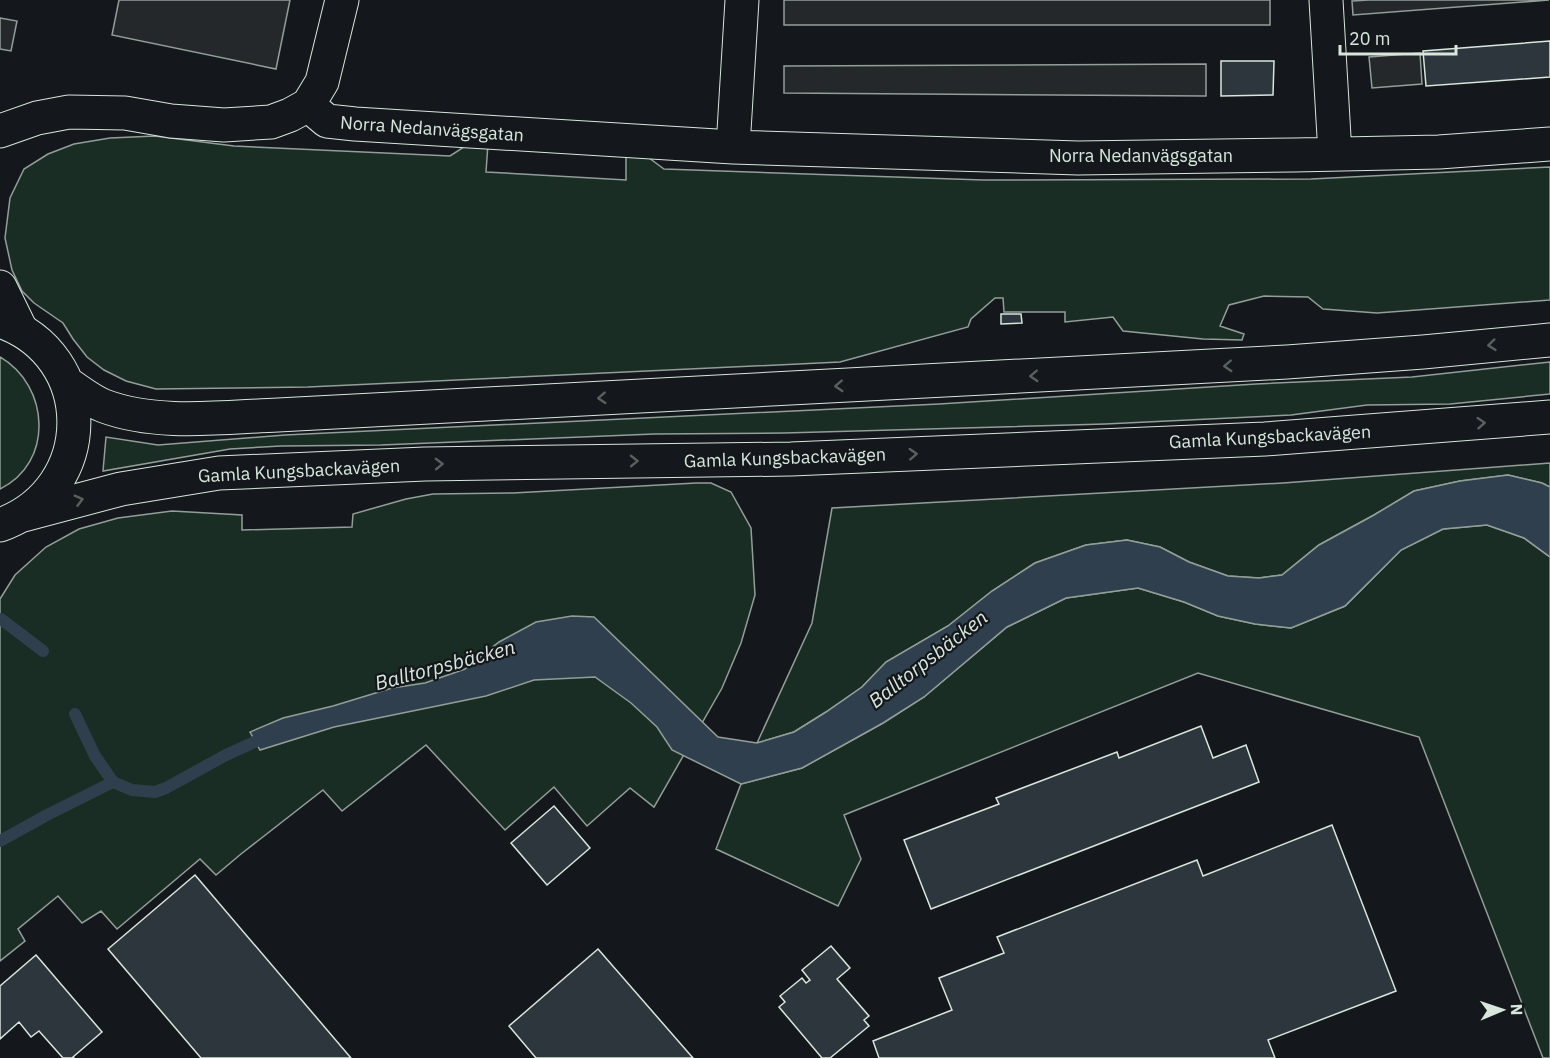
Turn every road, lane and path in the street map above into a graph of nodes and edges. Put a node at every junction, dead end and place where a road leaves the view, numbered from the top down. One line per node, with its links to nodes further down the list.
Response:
1 (342, 0): 4 (main road)
2 (742, 0): 7 (main road)
3 (1326, 0): 8 (main road)
4 (308, 105): 5 (main road); 7 (main road, Norra Nedanvägsgatan)
5 (0, 131)
6 (1550, 144): 8 (main road, Norra Nedanvägsgatan)
7 (733, 147): 8 (main road, Norra Nedanvägsgatan)
8 (1335, 154)
9 (0, 287): 10 (main road)
10 (10, 325): 12 (main road)
11 (1550, 340): 12 (main road, one-way to 12)
12 (68, 384): 14 (main road)
13 (1550, 417): 14 (main road, Gamla Kungsbackavägen, one-way to 13)
14 (11, 520)

